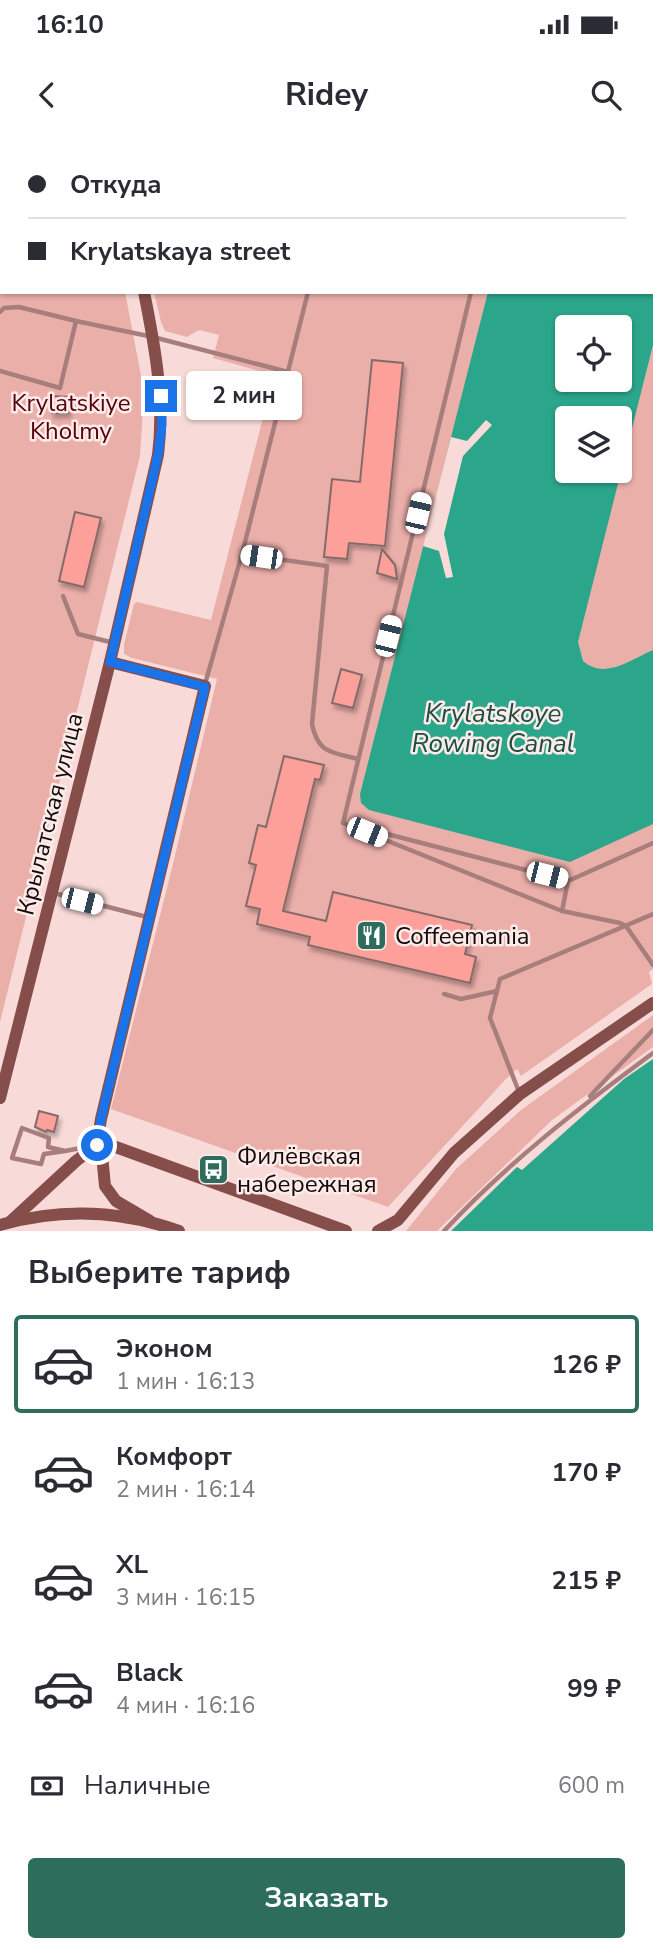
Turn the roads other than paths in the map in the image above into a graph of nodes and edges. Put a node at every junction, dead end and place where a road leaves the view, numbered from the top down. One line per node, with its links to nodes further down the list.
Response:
1 (144, 294): 6 (street, Крылатская улица)
2 (308, 294): 8 (lane)
3 (471, 294): 14 (lane)
4 (0, 312): 5 (lane)
5 (76, 321): 6 (lane); 7 (lane)
6 (153, 337): 8 (lane); 11 (street, Крылатская улица)
7 (0, 371)
8 (288, 372): 9 (lane)
9 (242, 554): 13 (lane); 14 (lane)
10 (64, 596): 11 (lane)
11 (115, 644): 12 (street, Крылатская улица)
12 (110, 662): 13 (street); 18 (street, Крылатская улица)
13 (205, 687): 21 (street)
14 (358, 759): 15 (lane)
15 (343, 823): 17 (lane); 19 (lane)
16 (653, 843): 17 (lane)
17 (568, 881): 19 (lane)
18 (51, 892): 21 (lane); 29 (street, Крылатская улица)
19 (562, 911): 22 (lane)
20 (653, 914): 22 (lane)
21 (148, 917): 33 (street)
22 (626, 926): 23 (lane); 24 (lane)
23 (653, 965)
24 (497, 990): 25 (lane); 30 (lane)
25 (444, 994)
26 (653, 1003): 30 (street)
27 (653, 1030): 32 (lane)
28 (653, 1053): 32 (lane)
29 (5, 1061): 31 (street, Крылатская улица)
30 (520, 1094): 37 (street)
31 (0, 1098)
32 (580, 1107): 41 (lane)
33 (97, 1145): 34 (lane); 35 (street); 36 (street); 39 (street)
34 (65, 1151): 34 (lane)
35 (3, 1221): 36 (street)
36 (150, 1221): 38 (street)
37 (395, 1226): 40 (street)
38 (179, 1231)
39 (346, 1231)
40 (378, 1231)
41 (444, 1231)

